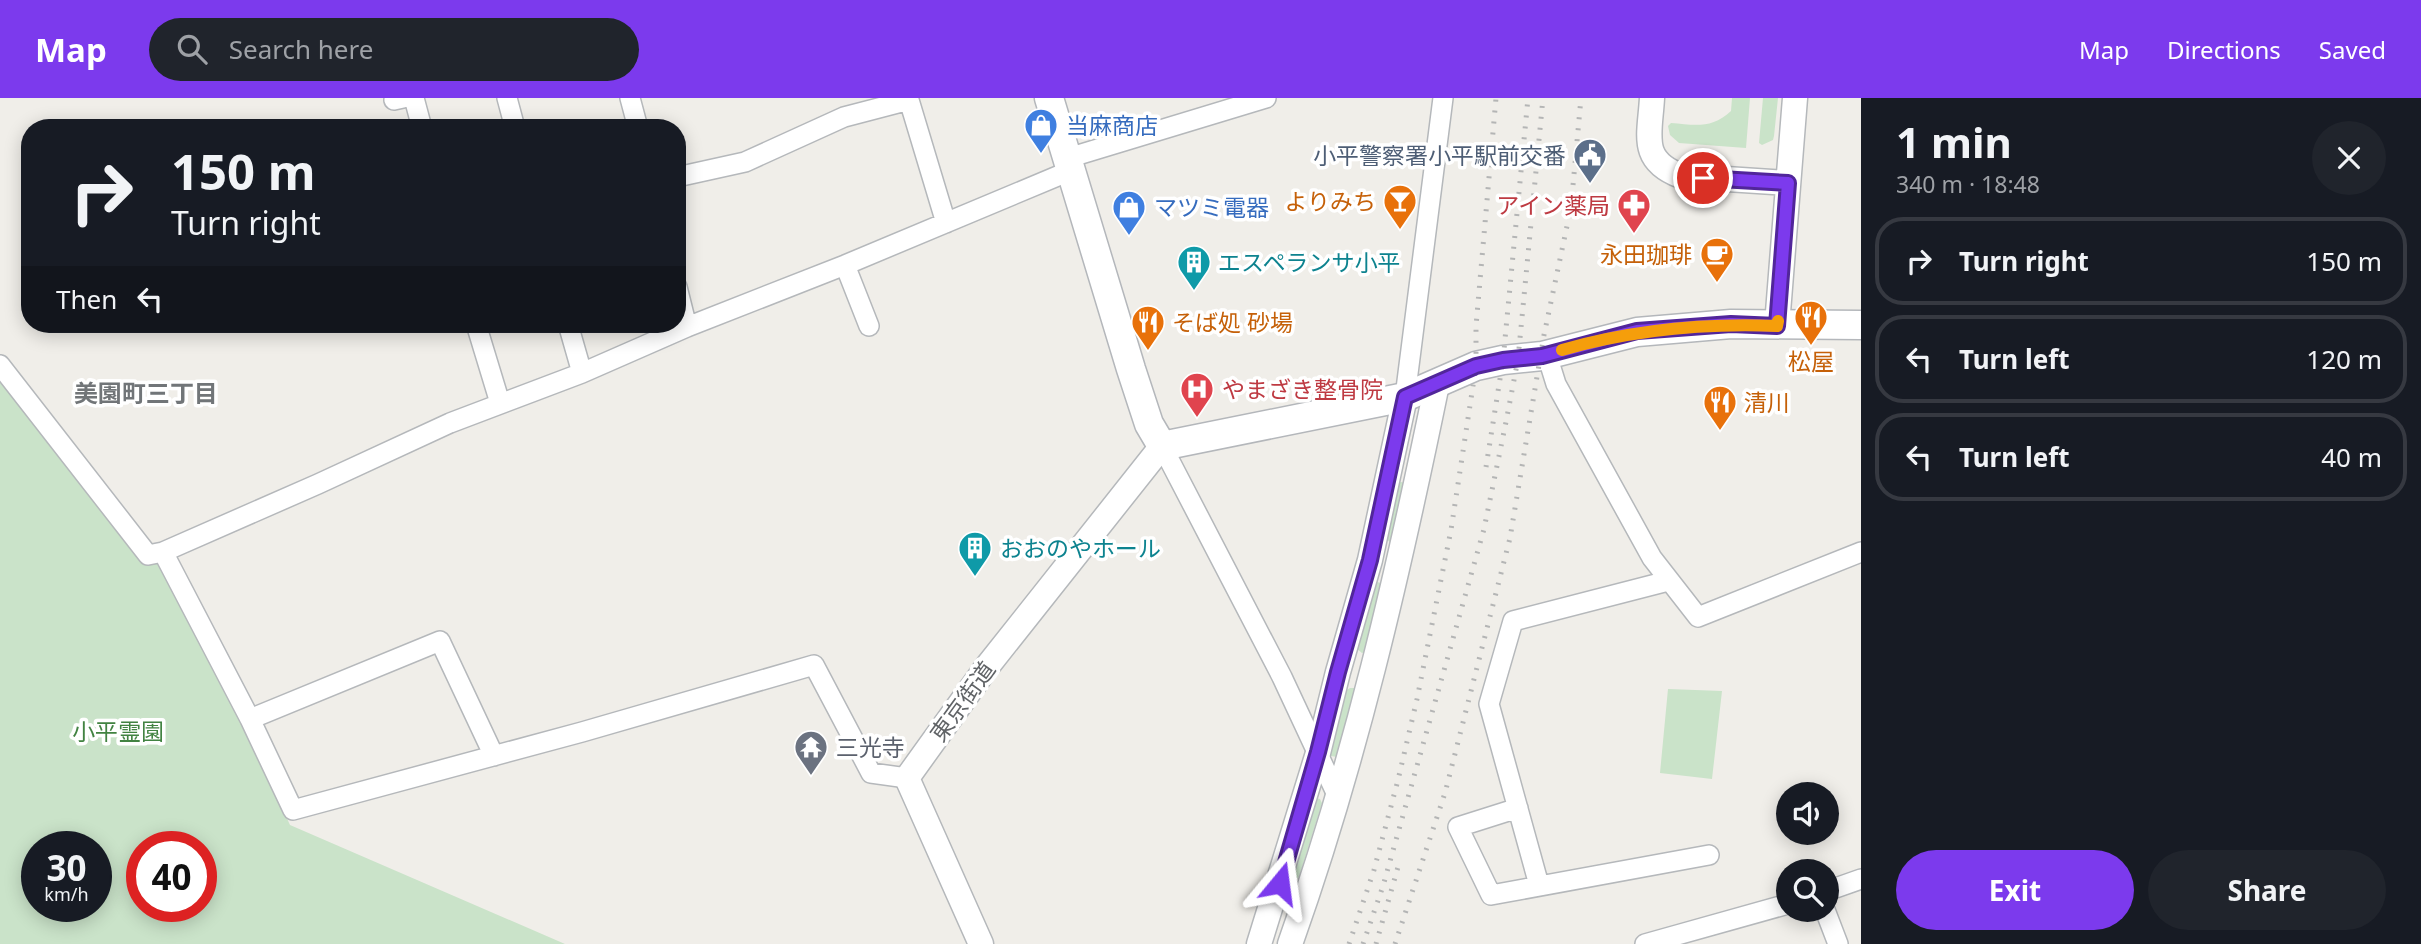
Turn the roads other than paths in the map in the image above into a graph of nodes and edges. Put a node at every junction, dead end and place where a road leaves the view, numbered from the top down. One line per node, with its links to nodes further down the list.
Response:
1 (414, 98): 9 (street)
2 (507, 98): 10 (street)
3 (630, 98): 11 (street)
4 (1049, 98): 12 (main road)
5 (1266, 98): 12 (street)
6 (1443, 98): 29 (street)
7 (1652, 98): 14 (street)
8 (1795, 98): 14 (street)
9 (420, 119)
10 (513, 119)
11 (636, 119)
12 (1070, 164): 15 (street); 31 (main road)
13 (686, 175): 15 (street)
14 (1788, 183): 24 (street)
15 (946, 222): 16 (street)
16 (845, 265): 18 (street); 19 (street)
17 (686, 323): 18 (street)
18 (687, 327)
19 (869, 327)
20 (1861, 327): 24 (main road)
21 (479, 333): 30 (street)
22 (571, 333): 27 (street)
23 (673, 333): 27 (street)
24 (1774, 333): 25 (main road)
25 (1547, 355): 28 (main road); 34 (street)
26 (0, 365): 32 (street)
27 (582, 373): 30 (street)
28 (1437, 384): 29 (main road); 39 (street)
29 (1405, 397): 31 (main road); 36 (street)
30 (500, 403): 32 (street)
31 (1162, 446): 36 (street); 38 (street, 東京街道)
32 (163, 552): 35 (street)
33 (1861, 552): 34 (street)
34 (1668, 581): 40 (street)
35 (250, 719): 37 (street); 37 (street)
36 (1318, 752): 39 (street); 48 (street)
37 (494, 756): 38 (street)
38 (907, 778): 47 (street)
39 (1338, 797): 49 (street)
40 (1518, 807): 43 (street); 43 (street)
41 (1709, 855): 43 (street)
42 (1861, 879): 44 (street)
43 (1539, 885)
44 (1839, 887)
45 (1776, 907): 50 (street)
46 (1830, 922): 51 (street)
47 (981, 944)
48 (1259, 944)
49 (1290, 944)
50 (1645, 944)
51 (1838, 944)

